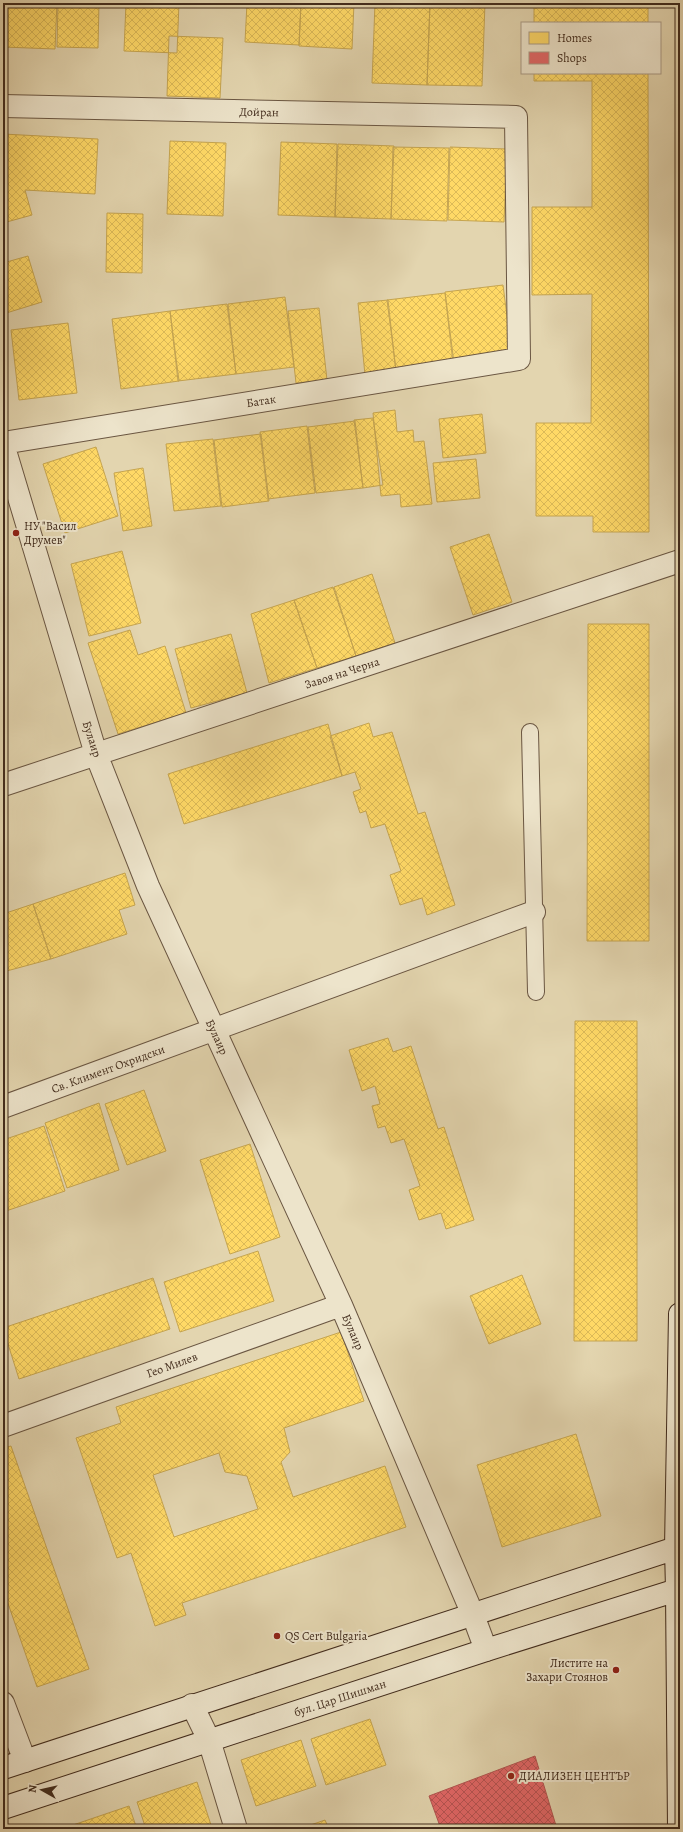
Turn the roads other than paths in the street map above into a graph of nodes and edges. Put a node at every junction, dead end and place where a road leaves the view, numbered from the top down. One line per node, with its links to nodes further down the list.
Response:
1 (3, 106): 2 (street, Дойран)
2 (519, 359): 3 (street, Батак)
3 (3, 443): 6 (street, Булаир)
4 (680, 562): 6 (street, Завоя на Черна)
5 (530, 732): 8 (lane)
6 (96, 754): 7 (street, Завоя на Черна); 10 (street, Булаир)
7 (3, 785)
8 (534, 912): 9 (lane); 10 (street, Св. Климент Охридски)
9 (536, 992)
10 (214, 1030): 11 (street, Св. Климент Охридски); 12 (street, Булаир)
11 (3, 1108)
12 (341, 1304): 14 (street, Гео Милев); 17 (street, Булаир)
13 (680, 1314): 15 (street)
14 (3, 1426)
15 (678, 1548): 16 (street); 17 (street)
16 (679, 1589): 18 (street, бул. Цар Шишман); 26 (street)
17 (473, 1615): 18 (street, Булаир); 20 (street)
18 (486, 1650): 21 (street, бул. Цар Шишман)
19 (3, 1703): 22 (street)
20 (192, 1705): 21 (street); 22 (street)
21 (209, 1740): 24 (street, бул. Цар Шишман); 25 (street)
22 (25, 1761): 23 (street)
23 (3, 1768)
24 (3, 1808)
25 (236, 1829)
26 (679, 1829)

